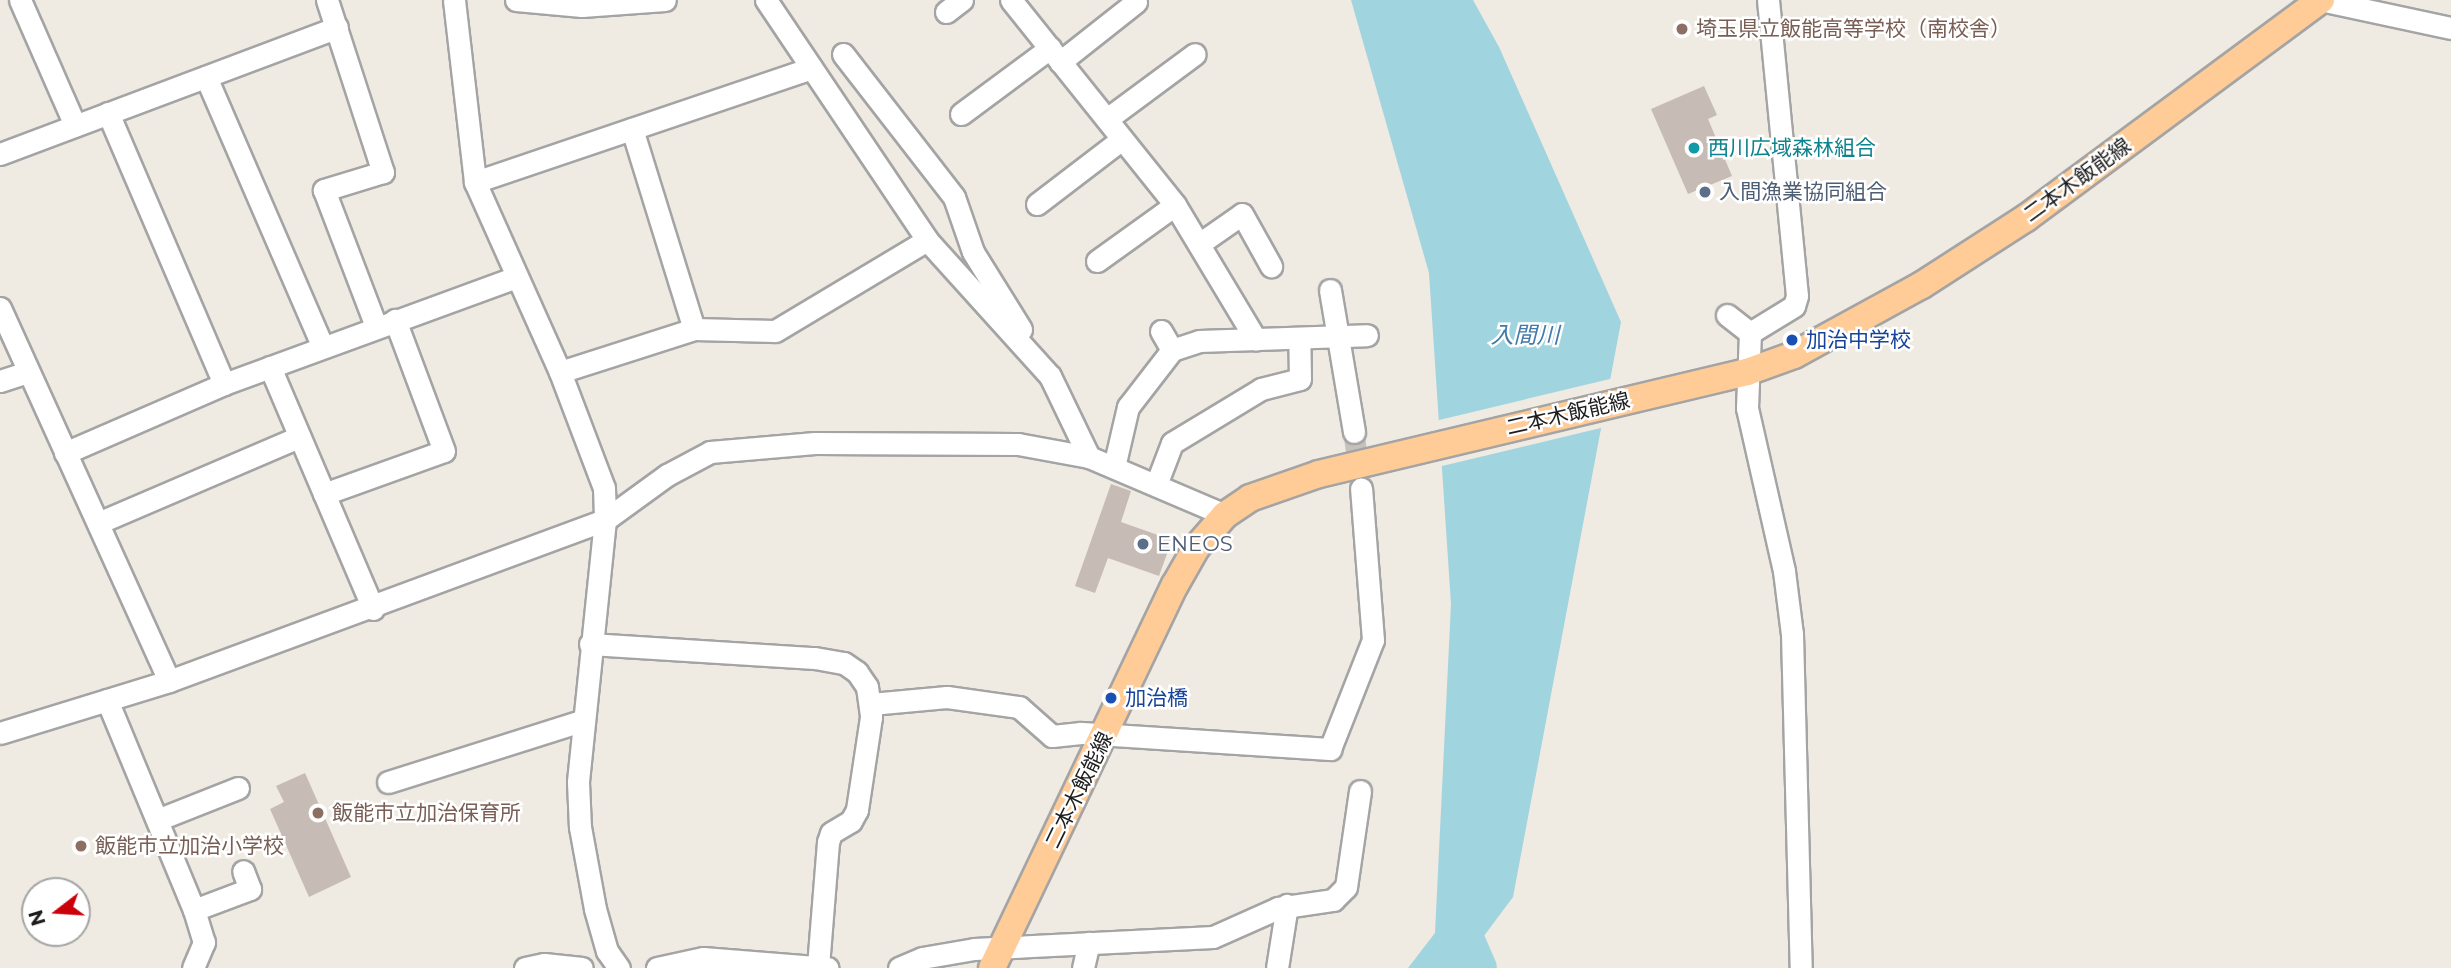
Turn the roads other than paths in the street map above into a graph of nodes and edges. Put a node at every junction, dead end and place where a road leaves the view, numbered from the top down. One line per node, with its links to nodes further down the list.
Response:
1 (20, 0): 21 (street)
2 (327, 0): 11 (street)
3 (454, 0): 25 (street)
4 (516, 0): 5 (street)
5 (665, 0)
6 (766, 0): 16 (street)
7 (1012, 0): 15 (street)
8 (1768, 0): 38 (street)
9 (2321, 0): 12 (street); 47 (main road, 二本木飯能線)
10 (1136, 2): 15 (street)
11 (337, 27): 17 (street); 36 (street)
12 (2451, 28)
13 (843, 54): 48 (street)
14 (1195, 54): 20 (street)
15 (1055, 55): 19 (street); 20 (street)
16 (811, 68): 22 (street); 28 (street)
17 (206, 77): 18 (street); 43 (street)
18 (108, 113): 21 (street); 50 (street)
19 (961, 114)
20 (1107, 120): 23 (street)
21 (75, 125): 24 (street)
22 (632, 129): 25 (street); 37 (street)
23 (1122, 139): 26 (street); 27 (street)
24 (0, 154)
25 (475, 182): 32 (street)
26 (1037, 204)
27 (1175, 205): 29 (street); 30 (street)
28 (927, 240): 37 (street); 48 (street)
29 (1199, 244): 31 (street); 40 (street)
30 (1097, 261)
31 (1271, 267)
32 (516, 276): 36 (street); 46 (street)
33 (1330, 290): 42 (street)
34 (0, 308): 45 (street)
35 (1727, 315): 38 (street)
36 (385, 323): 43 (street); 58 (street)
37 (694, 329): 46 (street)
38 (1750, 333): 47 (street)
39 (1367, 335): 42 (street)
40 (1256, 340): 41 (street); 55 (street)
41 (1299, 340): 42 (street); 56 (street)
42 (1339, 340): 51 (street)
43 (324, 347): 44 (street)
44 (270, 367): 50 (street); 52 (street)
45 (28, 372): 49 (street); 53 (street)
46 (560, 372): 60 (street)
47 (1735, 375): 59 (main road, 二本木飯能線); 88 (street)
48 (1050, 376): 54 (street)
49 (0, 381)
50 (224, 384): 53 (street)
51 (1354, 432)
52 (299, 437): 58 (street); 61 (street)
53 (65, 453): 61 (street)
54 (1089, 457): 55 (street); 60 (street)
55 (1114, 467): 56 (street)
56 (1156, 485): 59 (street)
57 (1361, 488): 69 (street)
58 (324, 494): 62 (street)
59 (1225, 515): 69 (main road, 二本木飯能線)
60 (605, 520): 62 (street); 63 (street)
61 (98, 523): 64 (street)
62 (373, 609): 64 (street)
63 (590, 644): 66 (street); 67 (street)
64 (169, 681): 65 (street)
65 (107, 700): 68 (street); 73 (street)
66 (871, 704): 69 (street); 79 (street)
67 (581, 721): 70 (street); 83 (street)
68 (1, 729)
69 (1105, 736): 78 (main road, 二本木飯能線)
70 (388, 782)
71 (238, 788): 73 (street)
72 (1360, 791): 75 (street)
73 (158, 820): 76 (street)
74 (243, 872): 76 (street)
75 (1287, 905): 77 (street); 87 (street)
76 (194, 910): 80 (street)
77 (1089, 943): 78 (street); 86 (street)
78 (996, 959): 85 (street)
79 (823, 967): 84 (street)
80 (193, 968)
81 (525, 968): 82 (street)
82 (582, 968)
83 (620, 968)
84 (657, 968)
85 (899, 968)
86 (1083, 968)
87 (1276, 968)
88 (1801, 968)

